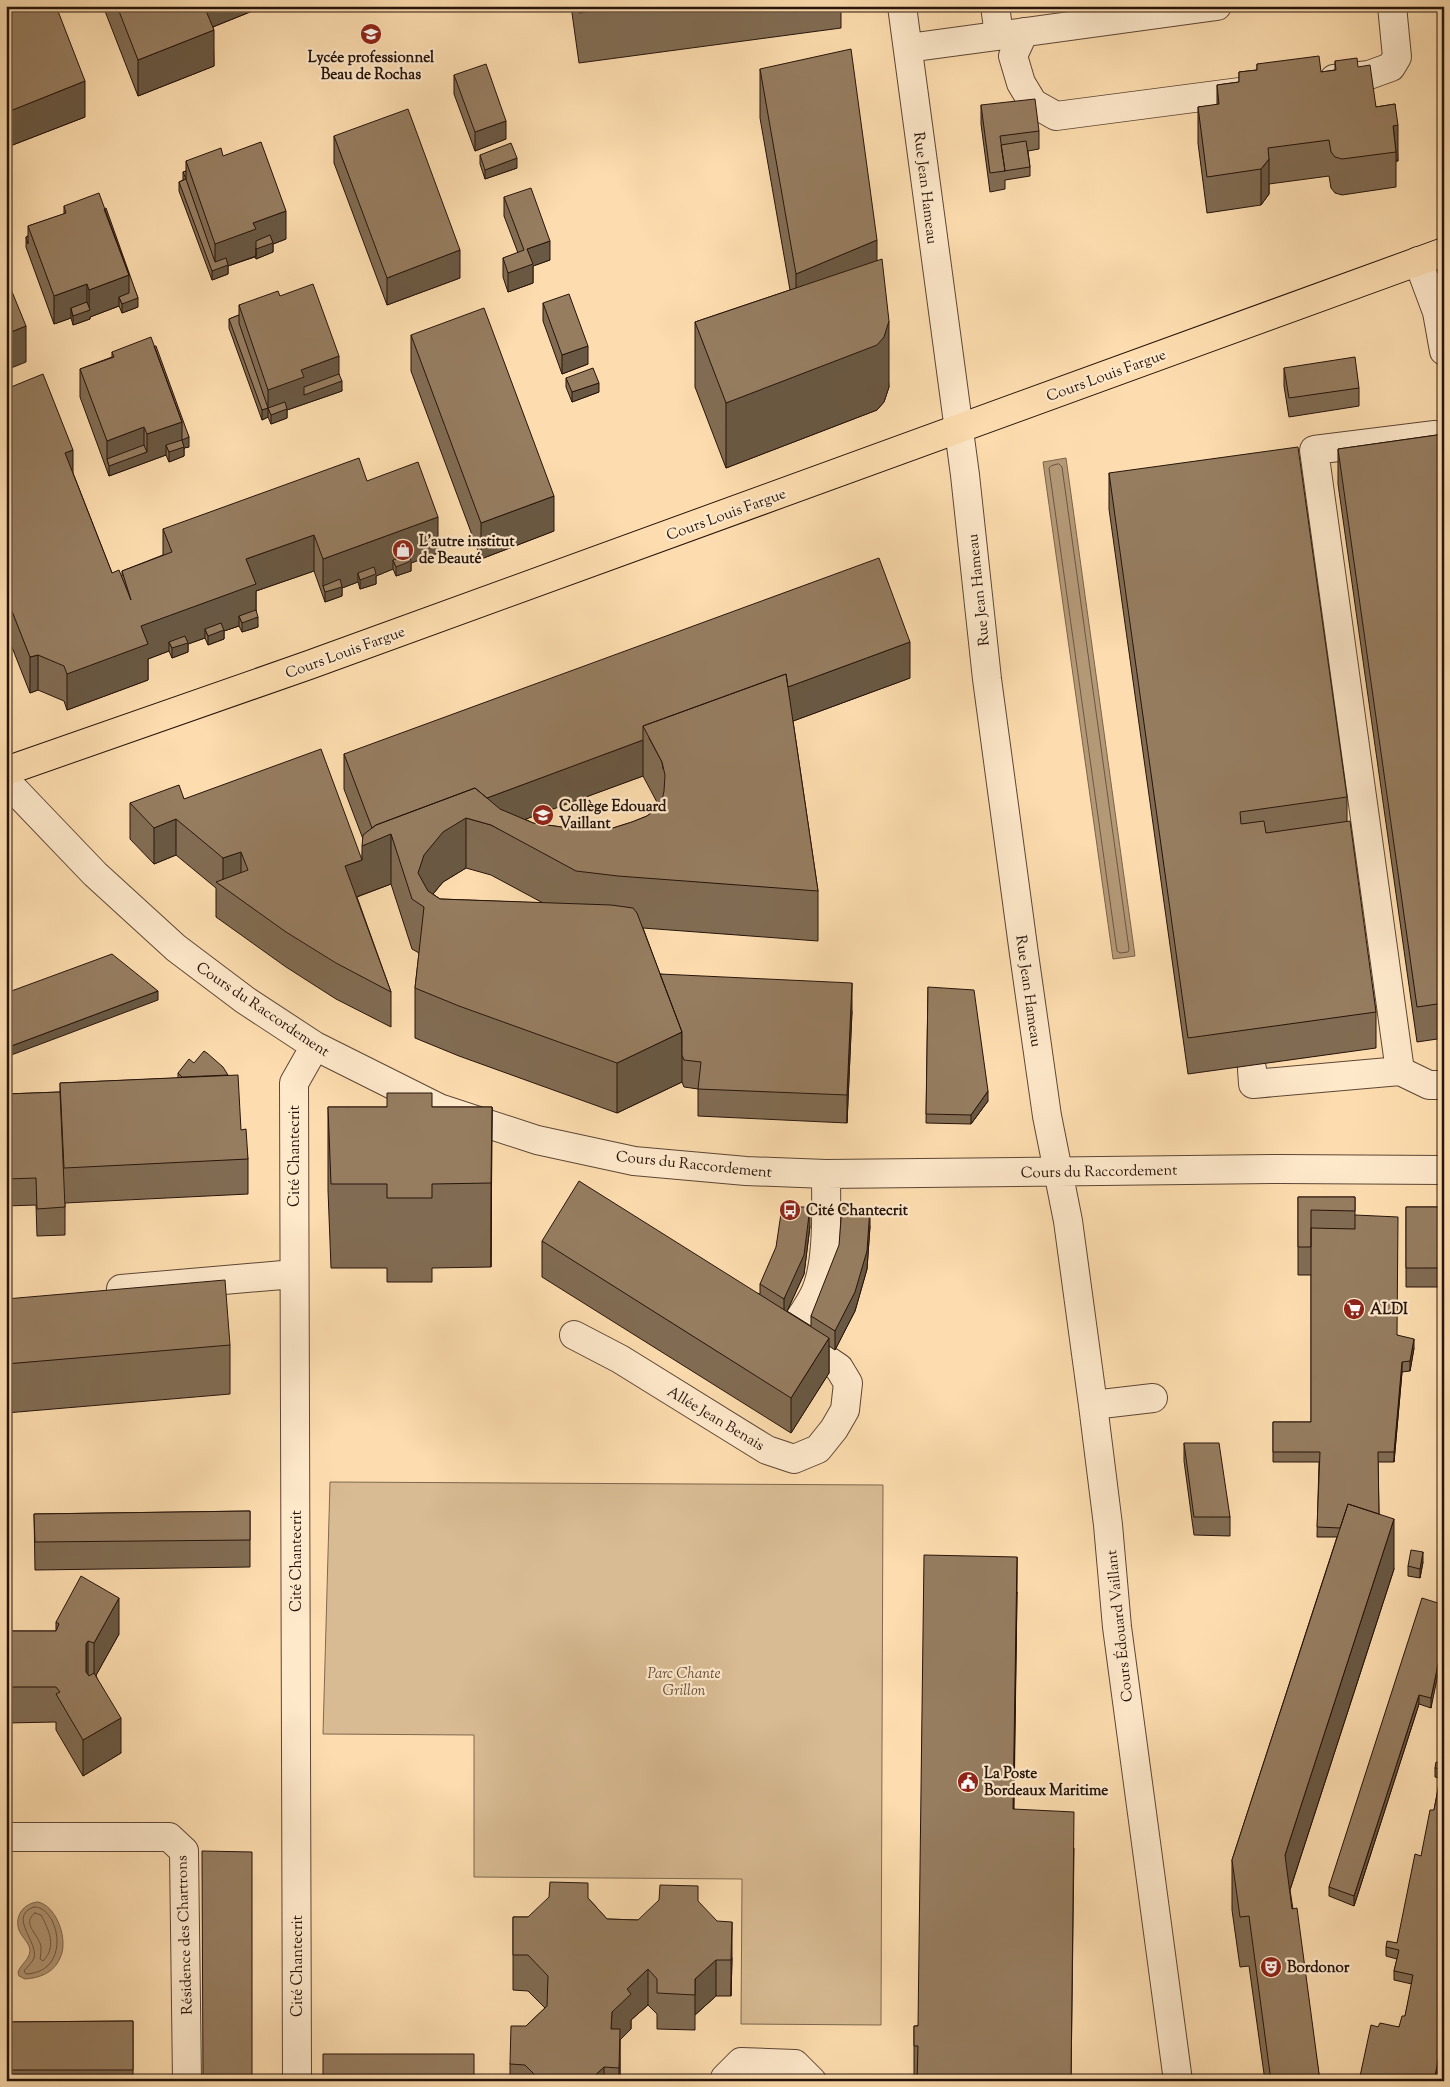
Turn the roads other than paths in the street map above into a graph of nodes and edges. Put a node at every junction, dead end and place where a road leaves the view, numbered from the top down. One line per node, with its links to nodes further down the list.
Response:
1 (902, 6): 6 (street, Rue Jean Hameau)
2 (995, 6): 5 (street)
3 (1217, 6): 5 (street)
4 (1392, 6): 7 (street)
5 (1011, 34): 6 (street); 8 (street)
6 (908, 48): 12 (street, Rue Jean Hameau)
7 (1310, 83)
8 (1281, 86)
9 (1444, 252): 10 (main road, Cours Louis Fargue)
10 (1418, 261): 11 (street); 12 (main road, Cours Louis Fargue)
11 (1444, 351)
12 (959, 429): 14 (main road, Cours Louis Fargue); 21 (street, Rue Jean Hameau)
13 (1439, 458): 18 (street)
14 (6, 771)
15 (6, 781): 16 (street, Cours du Raccordement)
16 (315, 1046): 22 (street, Cours du Raccordement); 23 (street, Cité Chantecrit)
17 (1252, 1069): 18 (street)
18 (1400, 1071): 19 (street)
19 (1444, 1086)
20 (1444, 1170): 21 (street, Cours du Raccordement)
21 (1057, 1172): 22 (street, Cours du Raccordement); 27 (street, Cours Édouard Vaillant)
22 (826, 1174): 25 (street, Allée Jean Benais)
23 (294, 1274): 24 (street); 30 (street, Cité Chantecrit)
24 (95, 1291)
25 (574, 1335)
26 (1153, 1398): 27 (street)
27 (1093, 1405): 33 (street, Cours Édouard Vaillant)
28 (6, 1837): 29 (street, Résidence des Chartrons)
29 (187, 2081)
30 (297, 2081)
31 (725, 2081): 32 (street)
32 (812, 2081)
33 (1178, 2081)

